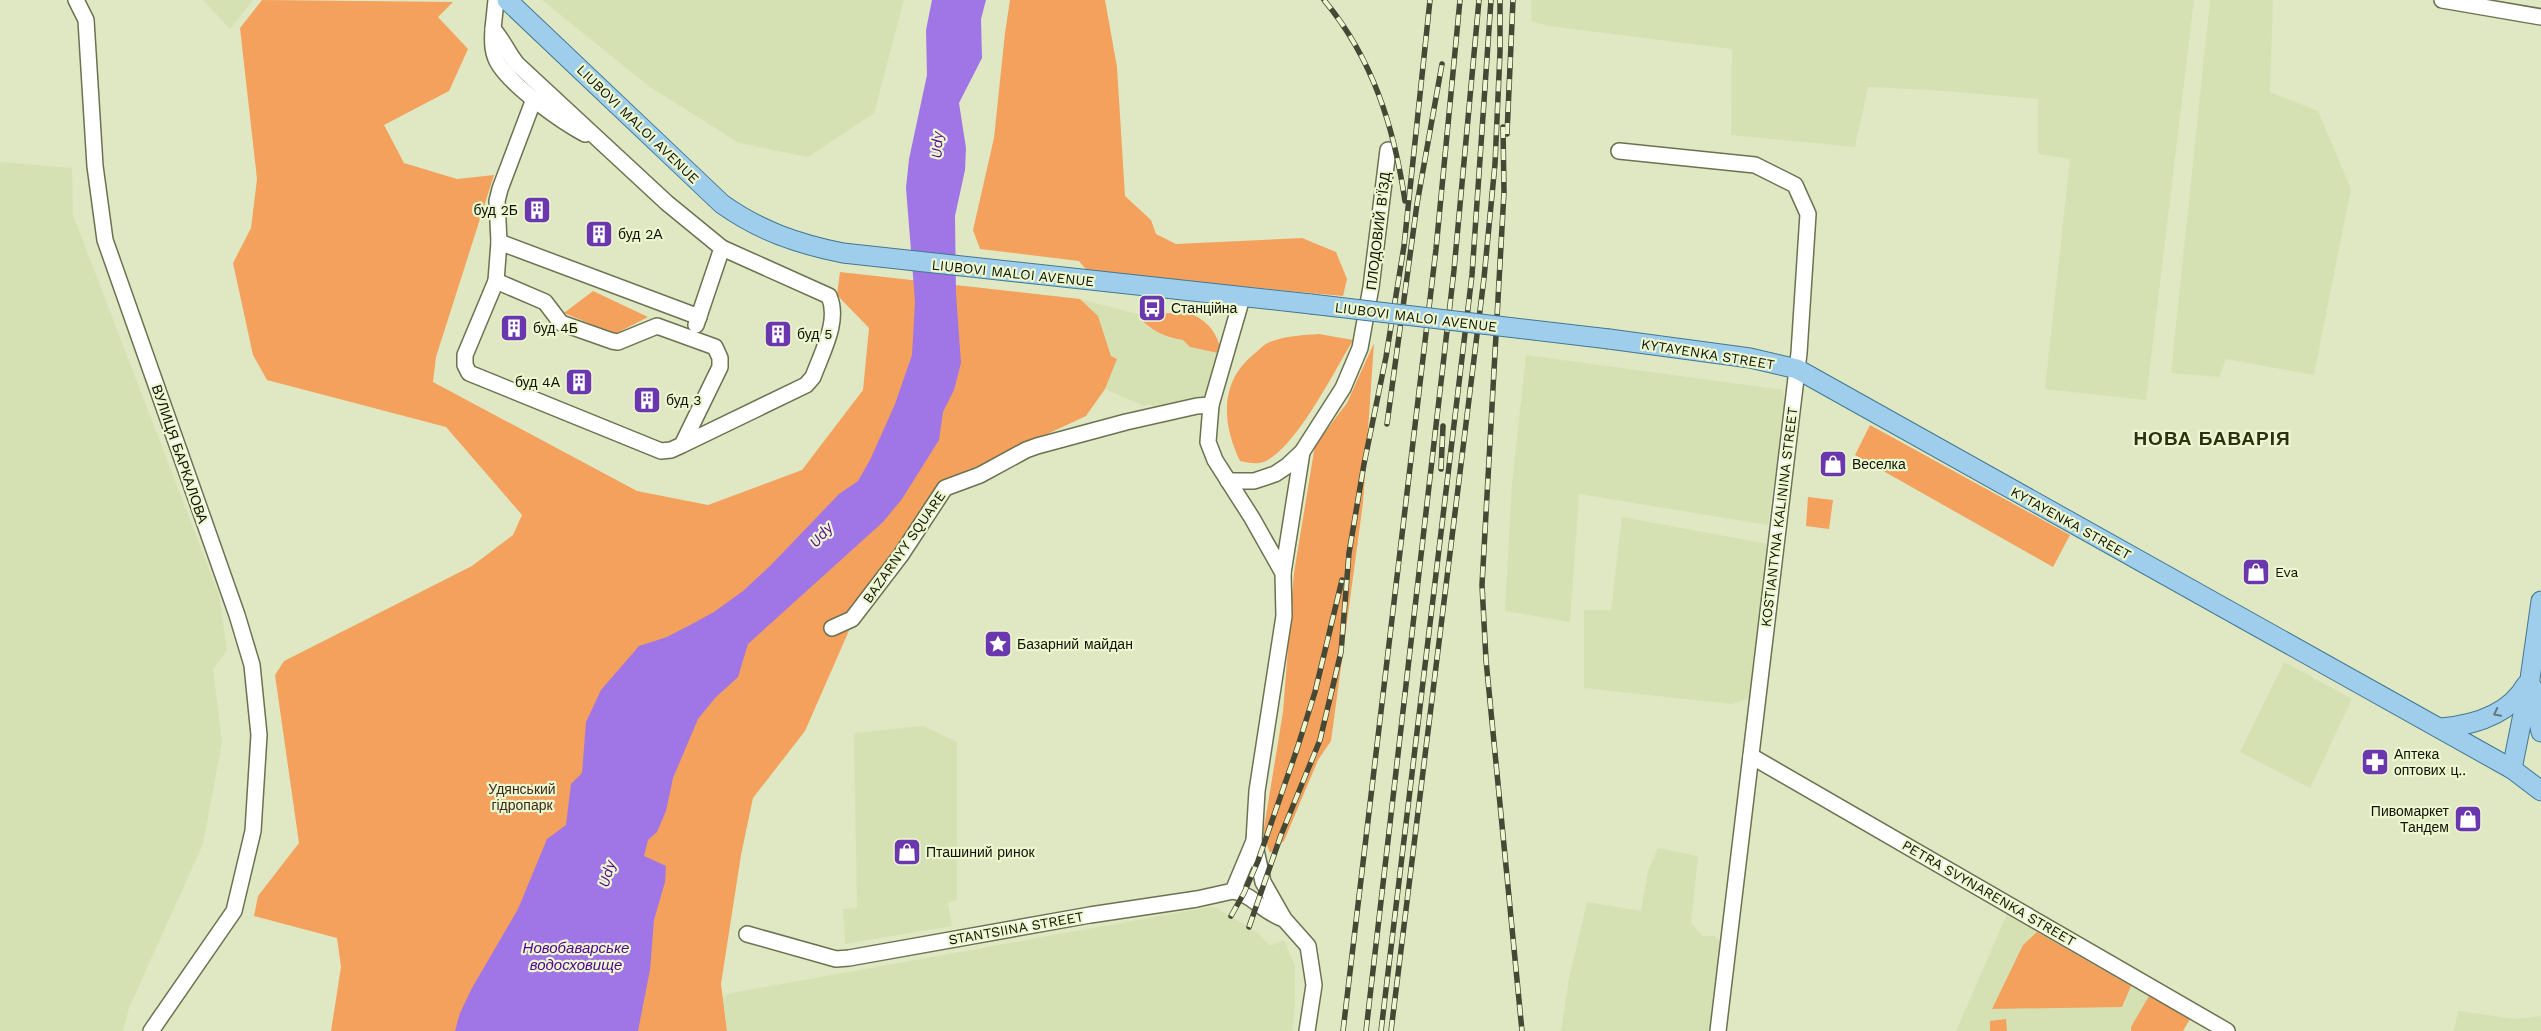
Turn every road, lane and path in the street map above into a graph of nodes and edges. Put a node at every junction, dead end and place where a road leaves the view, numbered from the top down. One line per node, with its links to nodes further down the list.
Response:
1 (76, 0): 36 (street, ВУЛИЦЯ БАРКАЛОВА)
2 (496, 0): 6 (street)
3 (507, 0): 14 (main road, LIUBOVI MALOI AVENUE)
4 (2442, 0): 5 (street)
5 (2541, 17)
6 (493, 29): 7 (street); 8 (street)
7 (534, 99): 8 (street); 11 (street)
8 (607, 146): 12 (street)
9 (1388, 150): 21 (street, ПЛОДОВИЙ В'ЇЗД)
10 (1619, 151): 18 (street, KOSTIANTYNA KALININA STREET)
11 (499, 242): 13 (street); 15 (street)
12 (722, 248): 15 (street); 20 (street)
13 (496, 282): 16 (street); 20 (street)
14 (1242, 298): 17 (main road, LIUBOVI MALOI AVENUE, bridge); 19 (street)
15 (699, 317): 16 (street)
16 (692, 338): 20 (street)
17 (1609, 339): 18 (main road, KYTAYENKA STREET)
18 (1797, 369): 27 (main road, KYTAYENKA STREET); 29 (street, KOSTIANTYNA KALININA STREET)
19 (1211, 405): 22 (street); 25 (street, BAZARNYY SQUARE)
20 (682, 445)
21 (1302, 452): 22 (street, ПЛОДОВИЙ В'ЇЗД); 23 (street)
22 (1228, 481): 23 (street)
23 (1283, 574): 32 (street)
24 (2541, 601): 26 (main road)
25 (832, 628)
26 (2535, 677): 27 (main road, one-way to 27); 28 (main road); 30 (main road)
27 (2440, 728): 30 (main road, KYTAYENKA STREET)
28 (2541, 732)
29 (1750, 756): 38 (street, KOSTIANTYNA KALININA STREET); 39 (street, PETRA SVYNARENKA STREET)
30 (2512, 769): 31 (main road, KYTAYENKA STREET)
31 (2541, 791)
32 (1254, 840): 33 (street); 34 (street)
33 (1233, 891): 34 (street); 35 (street, STANTSIINA STREET)
34 (1284, 919): 37 (street)
35 (747, 934)
36 (151, 1031)
37 (1307, 1031)
38 (1718, 1031)
39 (2227, 1031)

